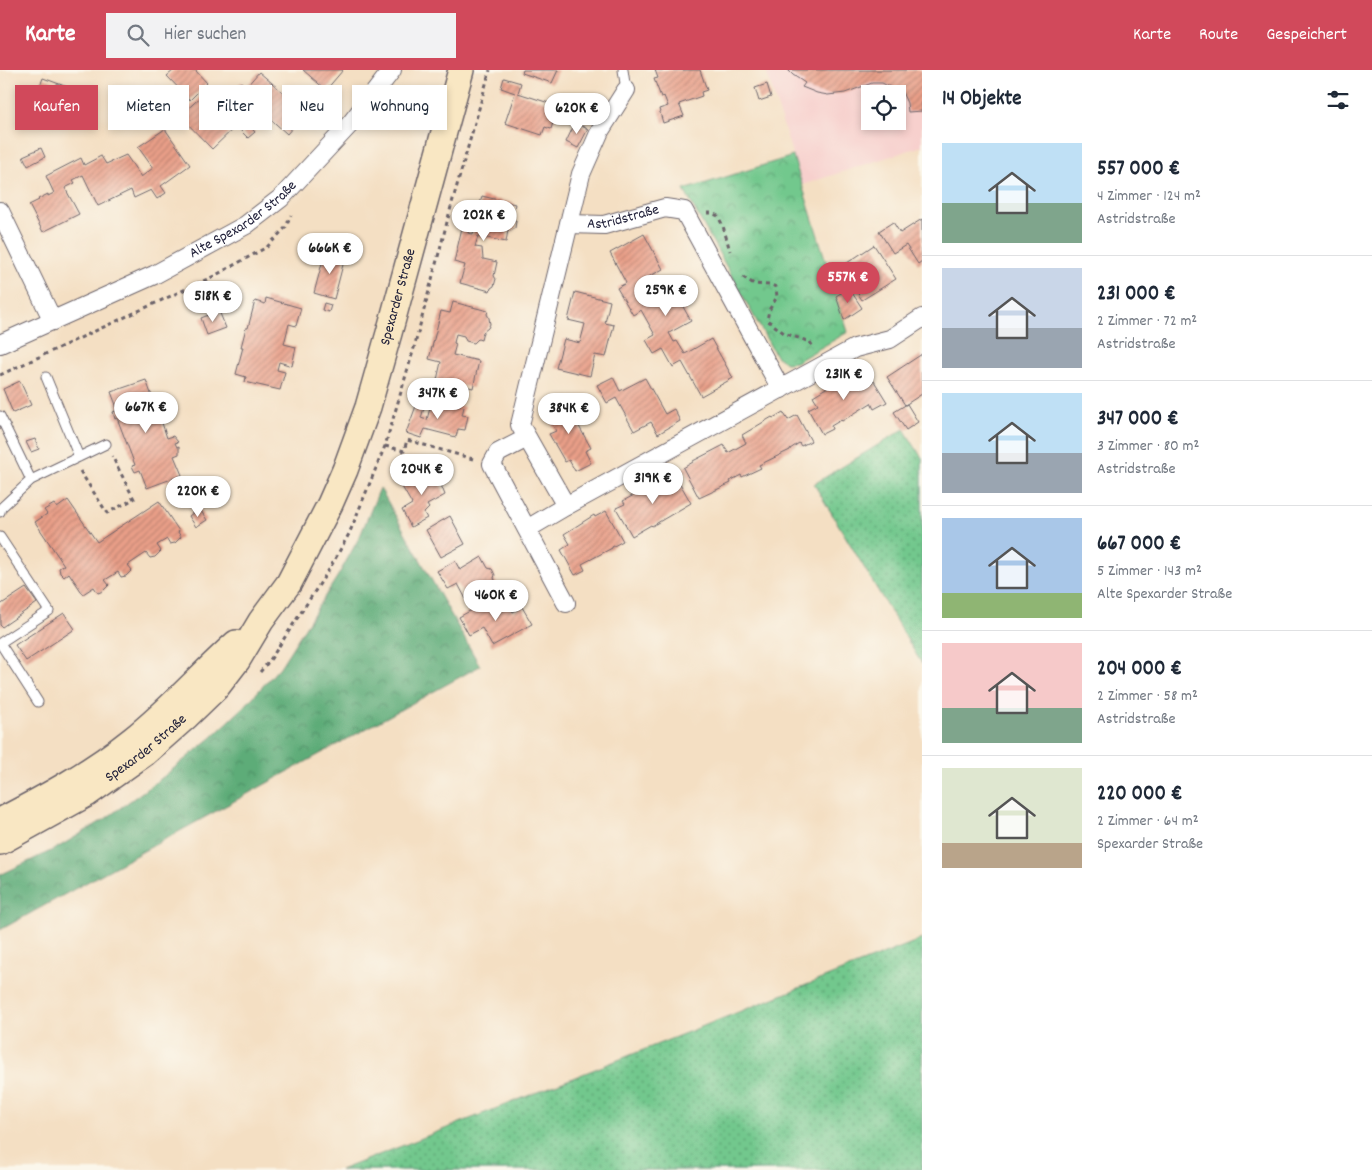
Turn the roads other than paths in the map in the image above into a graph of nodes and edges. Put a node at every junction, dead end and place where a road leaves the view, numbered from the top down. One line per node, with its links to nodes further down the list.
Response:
1 (392, 70): 8 (street, Alte Spexarder Straße)
2 (461, 70): 22 (main road, Spexarder Straße)
3 (623, 70): 4 (lane)
4 (626, 90): 6 (street, Astridstraße)
5 (0, 211): 8 (street)
6 (569, 224): 11 (street, Astridstraße); 13 (street, Astridstraße)
7 (922, 318): 11 (street)
8 (53, 321): 9 (street, Alte Spexarder Straße)
9 (0, 344)
10 (46, 377): 15 (lane)
11 (781, 388): 17 (street)
12 (0, 416): 16 (lane)
13 (527, 438): 17 (street, Astridstraße); 19 (street)
14 (106, 444): 15 (lane)
15 (76, 459): 16 (lane)
16 (31, 480): 18 (lane)
17 (566, 506): 19 (street)
18 (0, 512)
19 (527, 529): 21 (street)
20 (0, 537): 23 (lane)
21 (566, 603)
22 (260, 622): 24 (main road, Spexarder Straße); 25 (main road, Spexarder Straße)
23 (38, 702)
24 (0, 821)
25 (0, 842)

